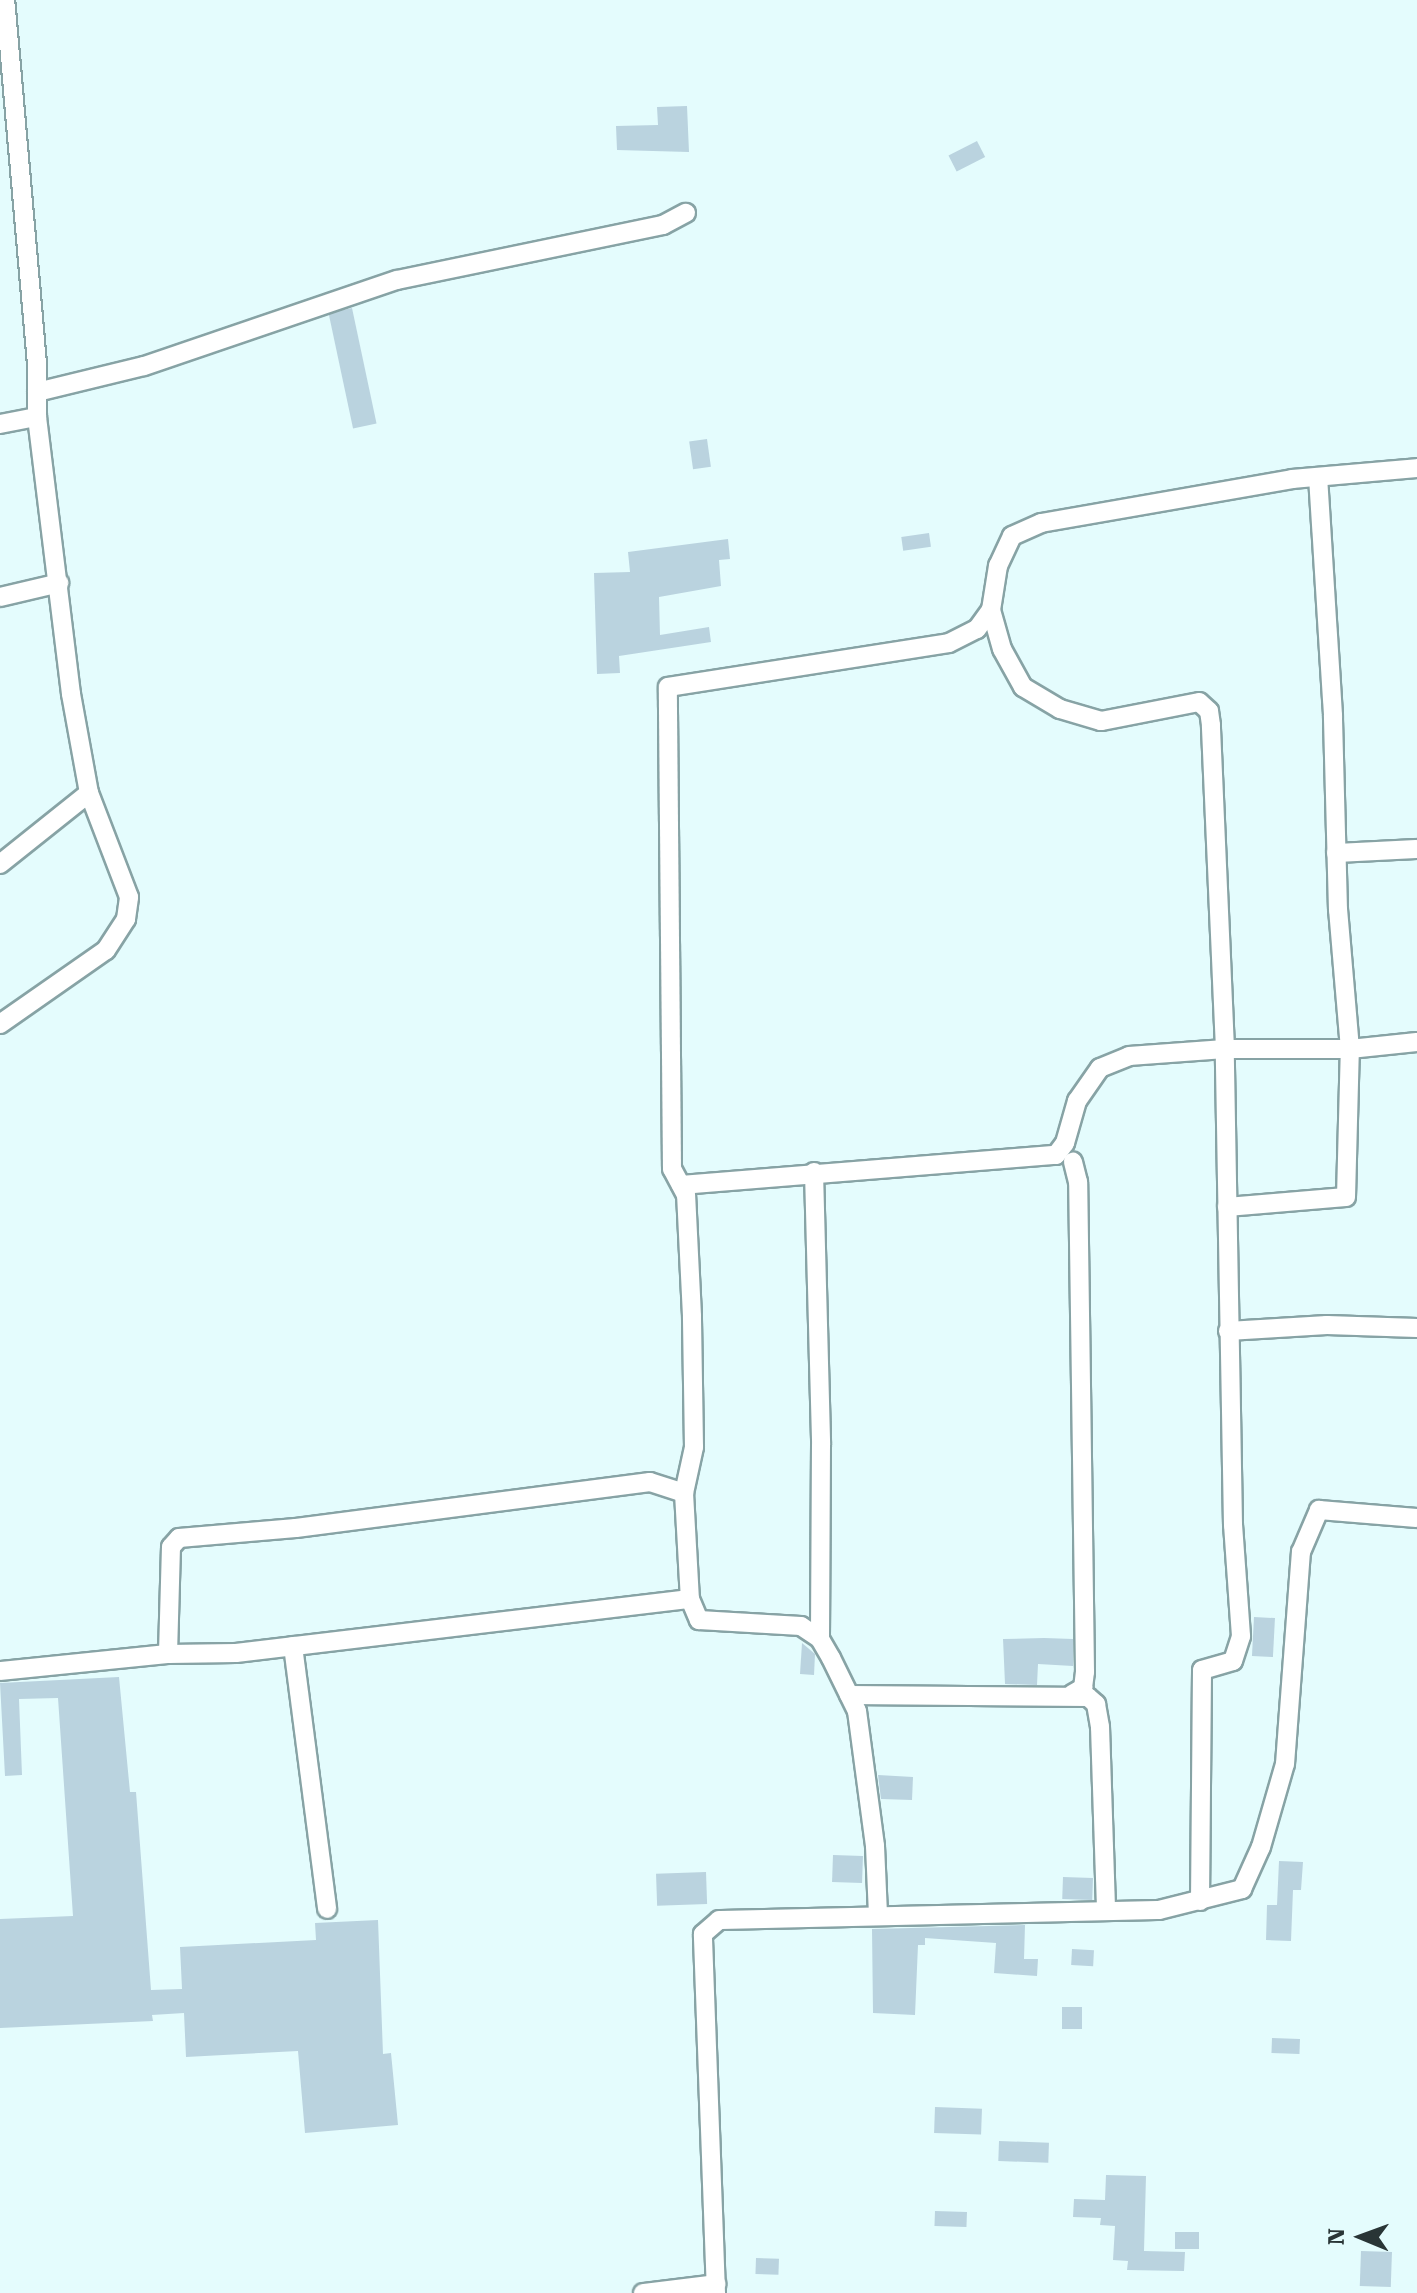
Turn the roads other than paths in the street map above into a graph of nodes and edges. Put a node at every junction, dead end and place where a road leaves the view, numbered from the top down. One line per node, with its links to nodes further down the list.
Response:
1 (5, 0): 2 (street)
2 (6, 85): 4 (street)
3 (686, 213): 4 (street)
4 (37, 392): 5 (street)
5 (37, 417): 6 (street); 9 (street)
6 (0, 424)
7 (1417, 468): 8 (street)
8 (1318, 477): 11 (street); 14 (street)
9 (59, 583): 10 (street); 12 (street)
10 (0, 597)
11 (991, 610): 18 (street); 22 (street)
12 (89, 793): 15 (street); 16 (street)
13 (1417, 849): 14 (street)
14 (1336, 853): 19 (street)
15 (0, 864)
16 (0, 1024)
17 (1417, 1042): 19 (street)
18 (1225, 1049): 19 (street); 21 (street); 23 (street)
19 (1350, 1049): 23 (street)
20 (1073, 1162): 33 (street)
21 (814, 1172): 22 (street); 29 (street)
22 (681, 1185): 26 (street)
23 (1227, 1207): 25 (street)
24 (1417, 1328): 25 (street)
25 (1228, 1331): 35 (street)
26 (684, 1493): 28 (street); 31 (street)
27 (1417, 1518): 35 (street)
28 (690, 1599): 29 (street); 30 (street)
29 (820, 1639): 34 (street)
30 (293, 1646): 31 (street); 36 (street)
31 (168, 1654): 32 (street)
32 (0, 1671)
33 (1072, 1694): 34 (street); 37 (street)
34 (849, 1695): 38 (street)
35 (1200, 1901): 37 (street)
36 (327, 1909)
37 (1106, 1910): 38 (street)
38 (878, 1914): 39 (street)
39 (716, 2288): 40 (street)
40 (643, 2293)

